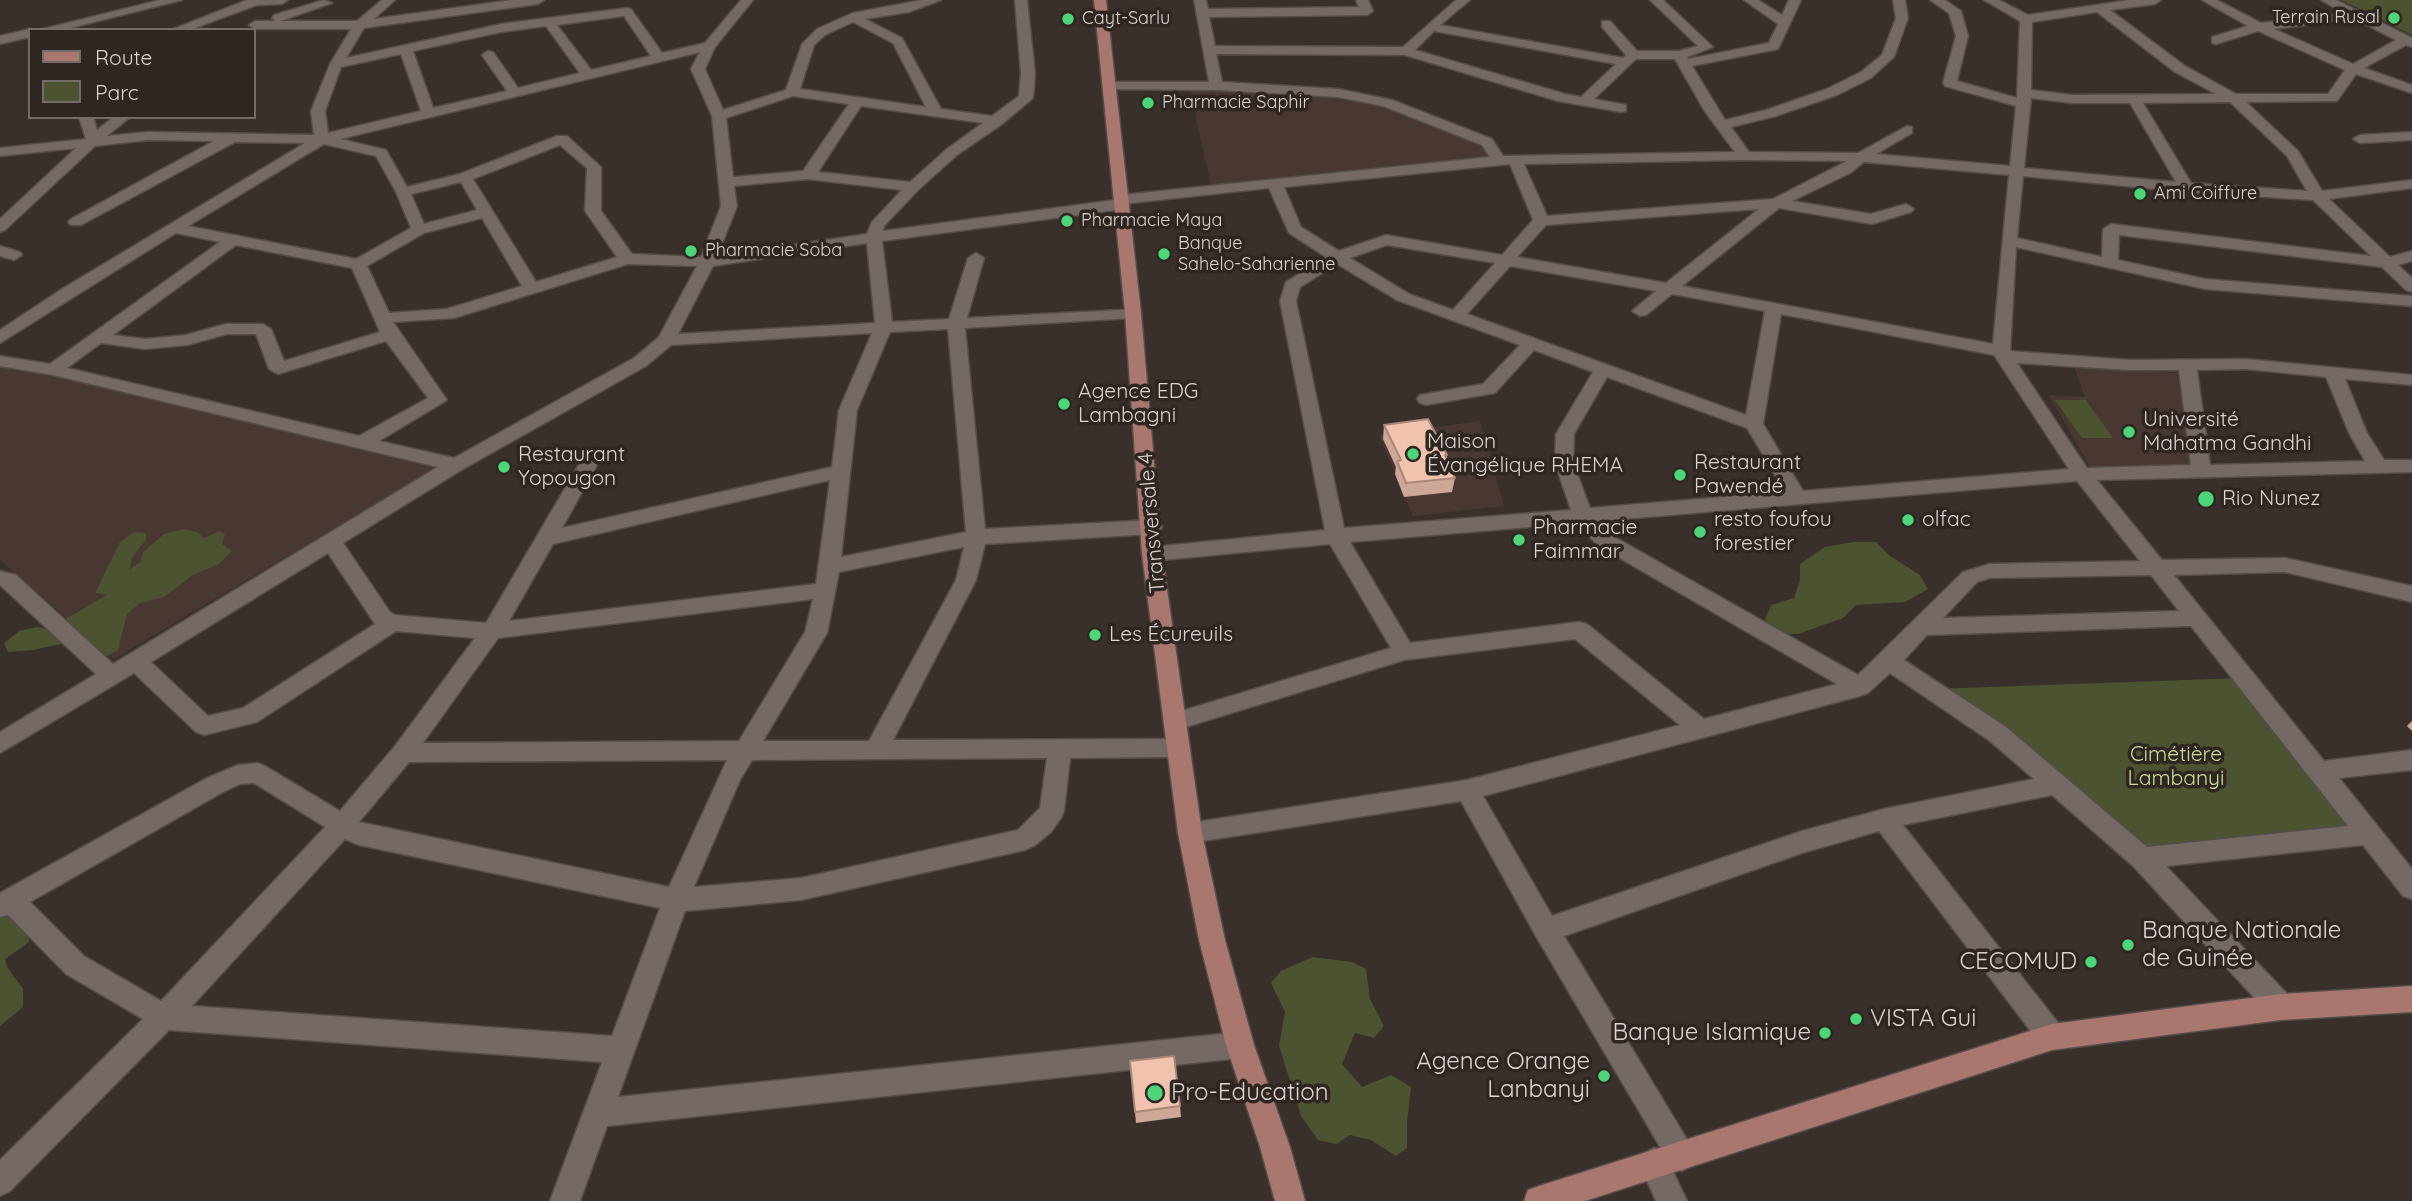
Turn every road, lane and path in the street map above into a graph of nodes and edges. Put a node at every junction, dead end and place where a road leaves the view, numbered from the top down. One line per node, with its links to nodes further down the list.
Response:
1 (176, 0): 33 (street)
2 (257, 0): 3 (street); 34 (street)
3 (282, 0)
4 (389, 0): 30 (street)
5 (538, 0): 30 (street)
6 (747, 0): 40 (street)
7 (935, 0): 25 (street)
8 (1021, 0): 67 (street)
9 (1100, 0): 51 (main road, Transversale 4)
10 (1362, 0): 22 (street)
11 (1464, 0): 31 (street)
12 (1656, 0): 47 (street)
13 (1750, 0): 28 (street)
14 (1795, 0): 28 (street)
15 (1899, 0): 68 (street)
16 (1936, 0): 56 (street)
17 (1990, 0): 26 (street)
18 (2155, 0): 23 (street)
19 (2208, 0): 32 (street)
20 (2328, 0): 24 (street)
21 (326, 4): 35 (street)
22 (1201, 6): 42 (street)
23 (2100, 9): 26 (street); 58 (street)
24 (2359, 15): 32 (street); 39 (street)
25 (853, 17): 54 (street); 63 (street)
26 (2026, 19): 56 (street)
27 (549, 22): 41 (street); 45 (street); 50 (street)
28 (1785, 23): 47 (street)
29 (1606, 24): 46 (street)
30 (360, 25): 35 (street); 48 (street)
31 (1431, 27): 43 (street); 46 (street)
32 (2259, 27): 38 (street); 49 (street)
33 (56, 28)
34 (182, 28)
35 (251, 28)
36 (28, 33): 37 (street)
37 (0, 40)
38 (2216, 40)
39 (2409, 41): 49 (street)
40 (709, 46): 45 (street); 64 (street)
41 (406, 49): 48 (street); 62 (street)
42 (1210, 50): 43 (street); 52 (street)
43 (1406, 51): 60 (street)
44 (488, 55): 55 (street)
45 (658, 57): 50 (street)
46 (1629, 59): 47 (street); 60 (street)
47 (1681, 60): 68 (street)
48 (336, 64): 72 (street)
49 (2353, 69): 53 (street); 58 (street)
50 (589, 75): 55 (street)
51 (1108, 86): 52 (street); 89 (main road, Transversale 4)
52 (1216, 86): 78 (street)
53 (2412, 89)
54 (792, 92): 59 (street); 64 (street)
55 (515, 93): 62 (street)
56 (2023, 99): 57 (street); 79 (street)
57 (2135, 100): 58 (street); 86 (street)
58 (2236, 100): 88 (street)
59 (858, 101): 63 (street); 80 (street)
60 (1583, 102): 61 (street)
61 (1621, 107)
62 (429, 112): 72 (street)
63 (936, 112): 67 (street)
64 (719, 116): 82 (street)
65 (87, 119): 74 (street)
66 (120, 119): 74 (street)
67 (998, 121): 85 (street)
68 (1722, 125): 76 (street)
69 (1906, 130): 77 (street)
70 (235, 136): 72 (street); 74 (street); 94 (street)
71 (2412, 136): 73 (street)
72 (322, 139): 87 (street); 96 (street)
73 (2360, 139)
74 (93, 140): 75 (street); 95 (street)
75 (0, 152)
76 (1745, 156): 77 (street); 78 (street)
77 (1861, 157): 79 (street); 90 (street)
78 (1507, 160): 83 (street); 93 (street)
79 (2015, 170): 86 (street); 100 (street)
80 (808, 175): 82 (street); 85 (street)
81 (465, 177): 87 (street); 92 (street); 104 (street)
82 (728, 182): 106 (street)
83 (1275, 184): 89 (street); 102 (street)
84 (2412, 184): 88 (street)
85 (913, 187): 98 (street)
86 (2187, 188): 88 (street)
87 (403, 192): 97 (street)
88 (2317, 196): 107 (street)
89 (1122, 202): 98 (street); 116 (main road, Transversale 4)
90 (1776, 203): 91 (street); 93 (street); 112 (street)
91 (1906, 209)
92 (486, 212): 97 (street); 110 (street)
93 (1541, 221): 105 (street)
94 (76, 222)
95 (0, 227)
96 (172, 228): 99 (street); 121 (street)
97 (419, 230): 108 (street)
98 (874, 239): 106 (street); 120 (street)
99 (233, 240): 108 (street); 122 (street)
100 (2009, 241): 109 (street); 125 (street)
101 (2412, 256): 107 (street)
102 (1337, 257): 105 (street); 117 (street); 145 (street)
103 (976, 258): 118 (street)
104 (628, 259): 106 (street); 110 (street)
105 (1508, 261): 112 (street); 117 (street)
106 (707, 262): 123 (street)
107 (2385, 263): 109 (street); 111 (street)
108 (358, 264): 119 (street)
109 (2110, 264): 113 (street)
110 (531, 287): 119 (street)
111 (2412, 287)
112 (1669, 289): 114 (street); 115 (street)
113 (2412, 301)
114 (1774, 309): 125 (street); 133 (street)
115 (1640, 311)
116 (1133, 313): 118 (street); 144 (main road, Transversale 4)
117 (1455, 318): 124 (street)
118 (956, 322): 120 (street); 146 (street)
119 (387, 326): 122 (street); 134 (street)
120 (884, 326): 123 (street); 139 (street)
121 (0, 338)
122 (99, 338): 128 (street)
123 (666, 340): 135 (street)
124 (1530, 344): 129 (street); 132 (street)
125 (2003, 354): 127 (street); 141 (street)
126 (0, 361): 128 (street)
127 (2187, 363): 130 (street); 140 (street)
128 (53, 370): 134 (street)
129 (1603, 370): 133 (street); 143 (street)
130 (2334, 374): 131 (street); 137 (street)
131 (2412, 380)
132 (1426, 399)
133 (1754, 424): 142 (street)
134 (362, 442): 135 (street)
135 (456, 465): 148 (street)
136 (588, 465): 147 (street)
137 (2378, 466): 138 (street); 140 (street)
138 (2412, 466)
139 (841, 471): 147 (street); 150 (street)
140 (2201, 471): 141 (street)
141 (2082, 474): 142 (street); 151 (street)
142 (1797, 496): 143 (street)
143 (1583, 515): 145 (street); 163 (street)
144 (1152, 527): 146 (street); 149 (main road, Transversale 4)
145 (1336, 536): 149 (street); 159 (street)
146 (976, 537): 150 (street); 168 (street)
147 (547, 538): 158 (street)
148 (331, 541): 156 (street); 160 (street)
149 (1152, 554): 164 (main road, Transversale 4)
150 (830, 567): 153 (street)
151 (2158, 569): 154 (street); 155 (street); 157 (street)
152 (0, 578): 162 (street)
153 (826, 590): 158 (street); 170 (street)
154 (2412, 594)
155 (2198, 618): 157 (street); 173 (street)
156 (392, 623): 158 (street); 160 (street)
157 (1922, 626): 161 (street)
158 (492, 631): 171 (street)
159 (1404, 652): 164 (street); 165 (street)
160 (136, 661): 162 (street)
161 (1889, 661): 163 (street); 174 (street)
162 (111, 676): 166 (street)
163 (1860, 687): 165 (street)
164 (1176, 721): 169 (main road, Transversale 4)
165 (1700, 728): 175 (street)
166 (0, 744)
167 (1060, 747): 168 (street); 169 (street); 182 (street)
168 (877, 748): 170 (street)
169 (1176, 748): 178 (main road, Transversale 4)
170 (746, 749): 171 (street); 182 (street)
171 (403, 753): 177 (street)
172 (2412, 760): 173 (street)
173 (2319, 771): 179 (street)
174 (2056, 784): 176 (street); 180 (street)
175 (1467, 790): 178 (street); 184 (street)
176 (1884, 819): 184 (street); 188 (street)
177 (343, 824): 182 (street); 183 (street); 187 (street)
178 (1190, 833): 189 (main road, Transversale 4)
179 (2369, 834): 180 (street); 181 (street)
180 (2142, 858): 186 (street)
181 (2412, 888)
182 (676, 900): 190 (street)
183 (5, 903): 187 (street)
184 (1546, 930): 192 (street)
185 (2412, 999): 186 (main road)
186 (2281, 1007): 188 (main road)
187 (164, 1017): 190 (street); 193 (street)
188 (2052, 1037): 192 (main road)
189 (1240, 1045): 191 (street); 195 (main road, Transversale 4)
190 (620, 1050): 191 (street)
191 (597, 1113): 194 (street)
192 (1668, 1159): 196 (main road); 197 (street)
193 (0, 1181)
194 (565, 1201)
195 (1290, 1201)
196 (1539, 1201)
197 (1672, 1201)

